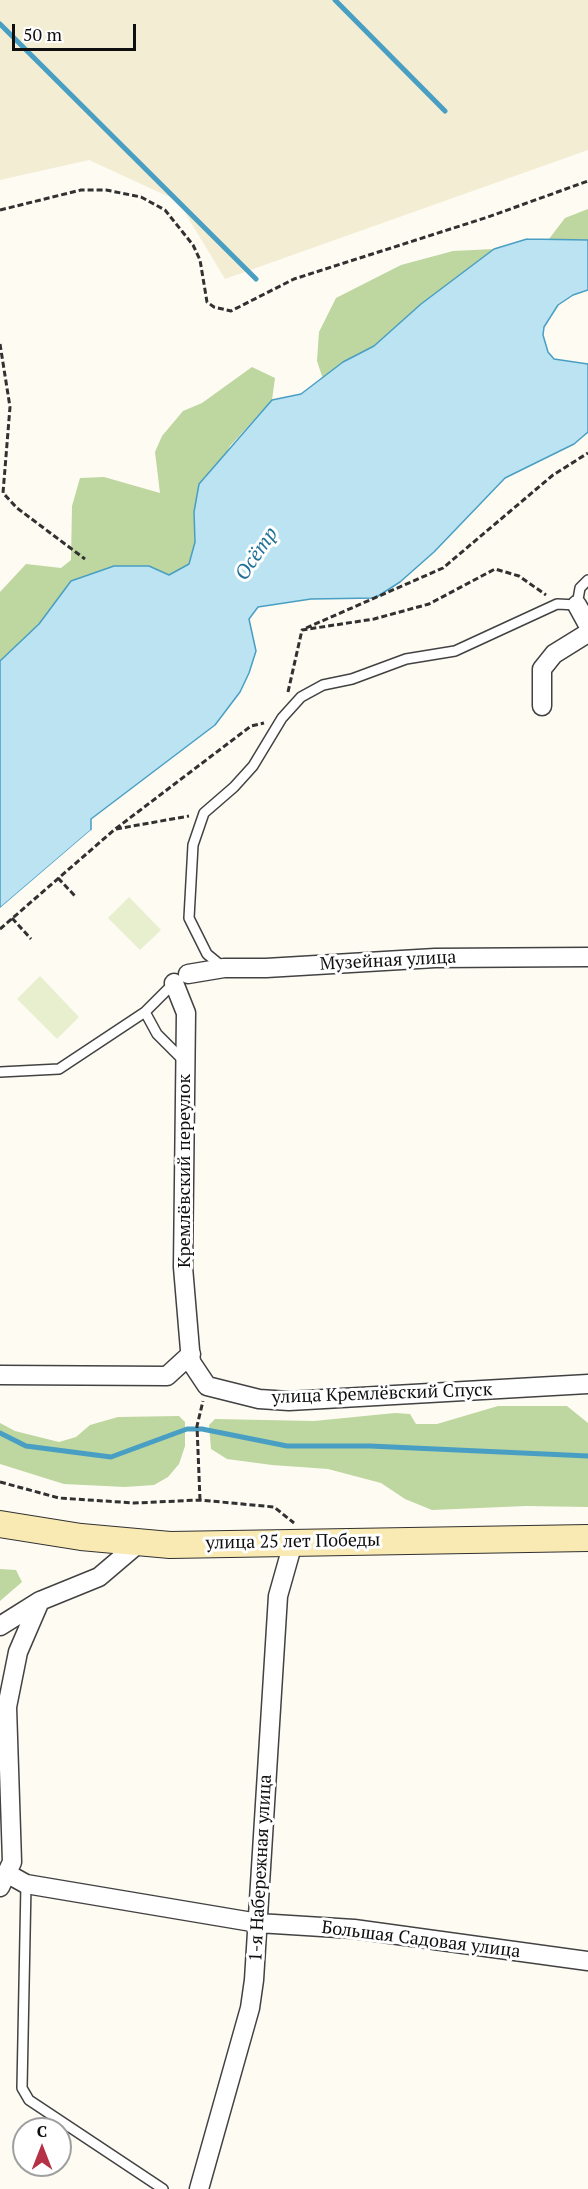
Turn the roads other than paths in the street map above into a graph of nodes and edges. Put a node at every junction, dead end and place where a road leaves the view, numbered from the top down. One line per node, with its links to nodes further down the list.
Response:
1 (588, 580): 2 (lane)
2 (577, 605): 3 (street); 7 (lane)
3 (588, 626)
4 (588, 633): 5 (street)
5 (542, 706)
6 (588, 957): 7 (street, Музейная улица)
7 (224, 968): 8 (street, Музейная улица)
8 (181, 978): 9 (lane); 10 (street, Кремлёвский переулок)
9 (145, 1012): 10 (lane); 11 (lane)
10 (185, 1062): 12 (street, Кремлёвский переулок)
11 (0, 1072)
12 (191, 1358): 13 (street); 14 (street, улица Кремлёвский Спуск)
13 (0, 1375)
14 (588, 1384)
15 (0, 1524): 18 (main road, улица 25 лет Победы)
16 (588, 1538): 17 (main road, улица 25 лет Победы)
17 (300, 1542): 18 (main road, улица 25 лет Победы); 24 (street, 1-я Набережная улица)
18 (139, 1543): 19 (street)
19 (40, 1601): 20 (street); 21 (street)
20 (0, 1626)
21 (4, 1710): 22 (street)
22 (7, 1874): 23 (street, Большая Садовая улица)
23 (26, 1884): 24 (street, Большая Садовая улица); 26 (lane)
24 (258, 1923): 25 (street, Большая Садовая улица); 27 (street, 1-я Набережная улица)
25 (588, 1961)
26 (164, 2189)
27 (199, 2189)

